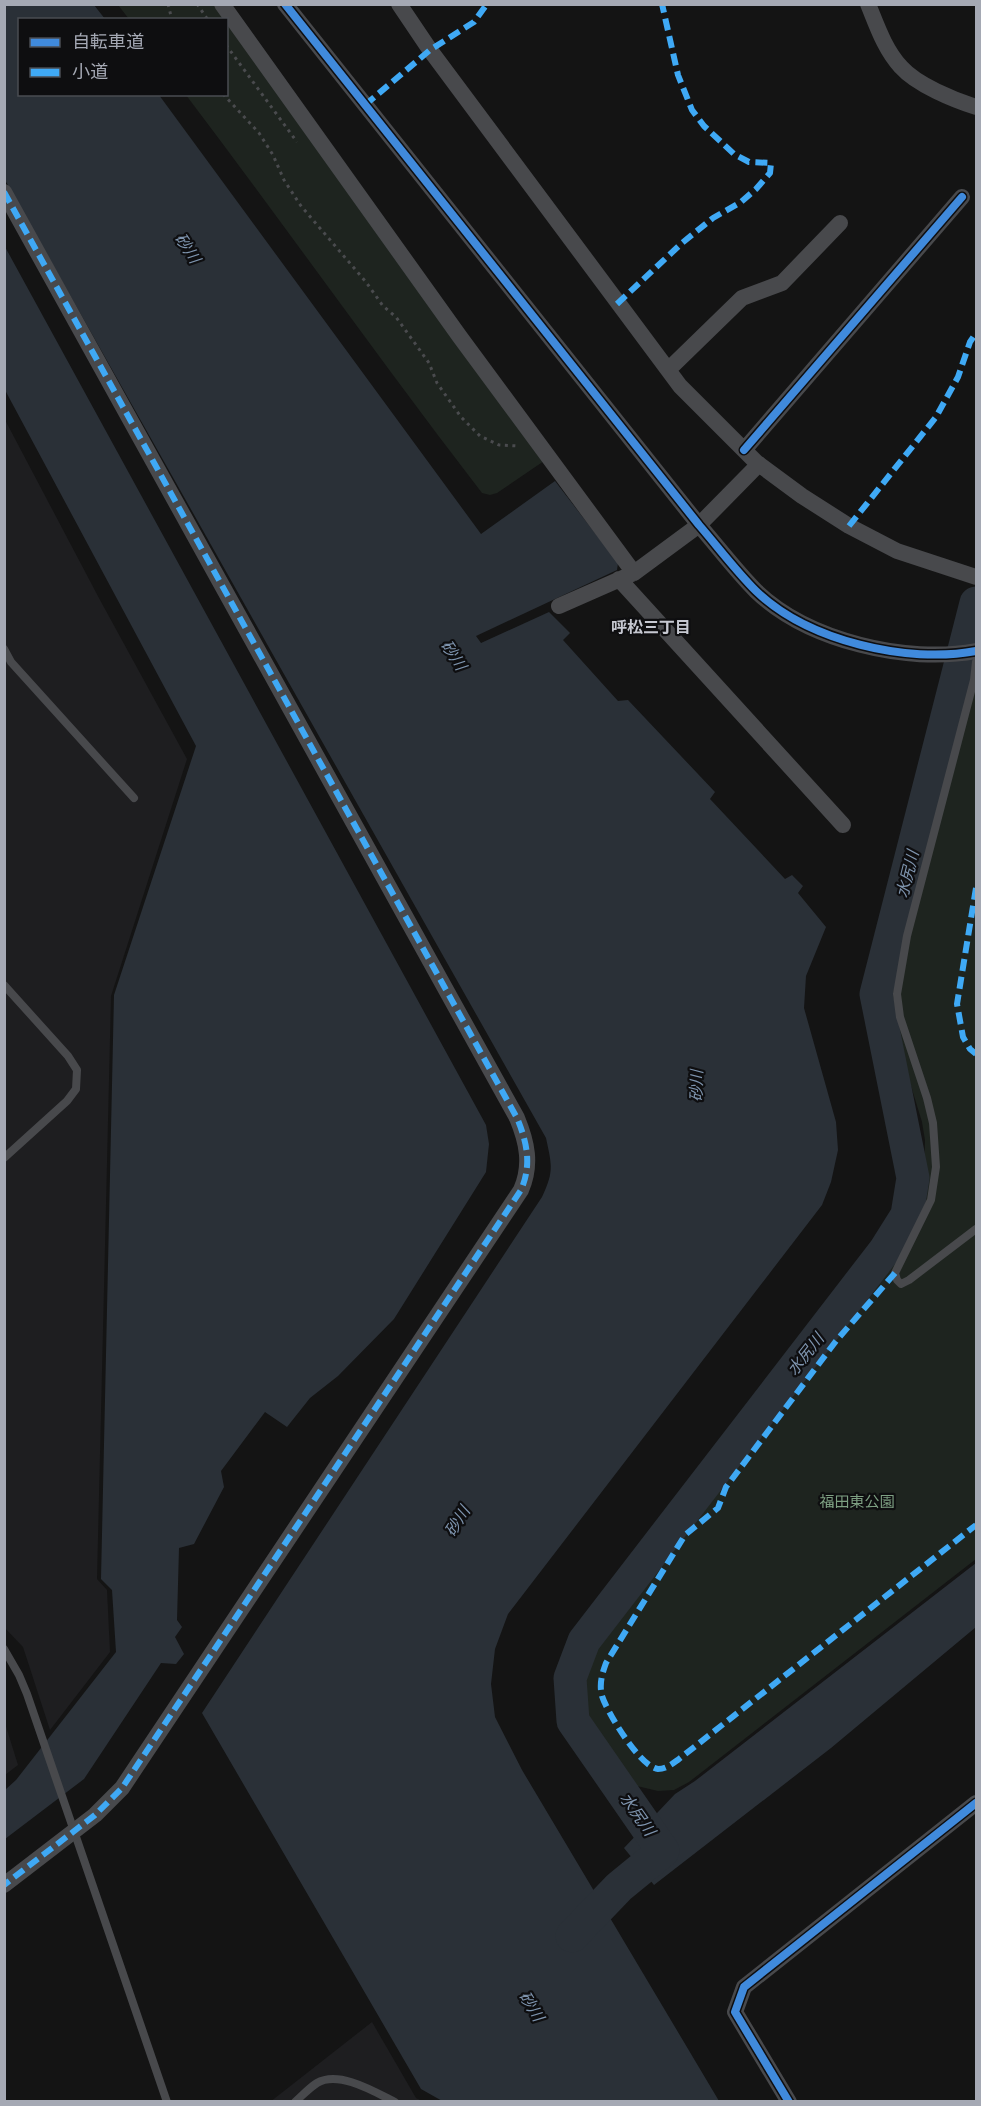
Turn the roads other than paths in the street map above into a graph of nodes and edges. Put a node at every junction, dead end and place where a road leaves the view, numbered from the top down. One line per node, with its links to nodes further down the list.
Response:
1 (222, 4): 13 (street)
2 (285, 4): 12 (street)
3 (399, 4): 9 (street)
4 (868, 4): 5 (street)
5 (976, 107)
6 (4, 192): 25 (street)
7 (962, 197): 10 (street)
8 (840, 223): 9 (street)
9 (668, 370): 10 (street)
10 (744, 450): 11 (street)
11 (759, 464): 12 (street); 14 (street)
12 (699, 525): 13 (street); 17 (street)
13 (627, 576): 15 (street); 19 (street)
14 (976, 577)
15 (559, 606)
16 (4, 649): 18 (lane)
17 (969, 655): 22 (lane)
18 (134, 798)
19 (843, 825)
20 (4, 985): 21 (lane)
21 (4, 1158)
22 (976, 1229)
23 (4, 1649): 25 (lane)
24 (976, 1803): 30 (street)
25 (72, 1826): 26 (street); 27 (lane)
26 (4, 1885)
27 (167, 2102)
28 (295, 2102): 29 (lane)
29 (395, 2102)
30 (789, 2102)

